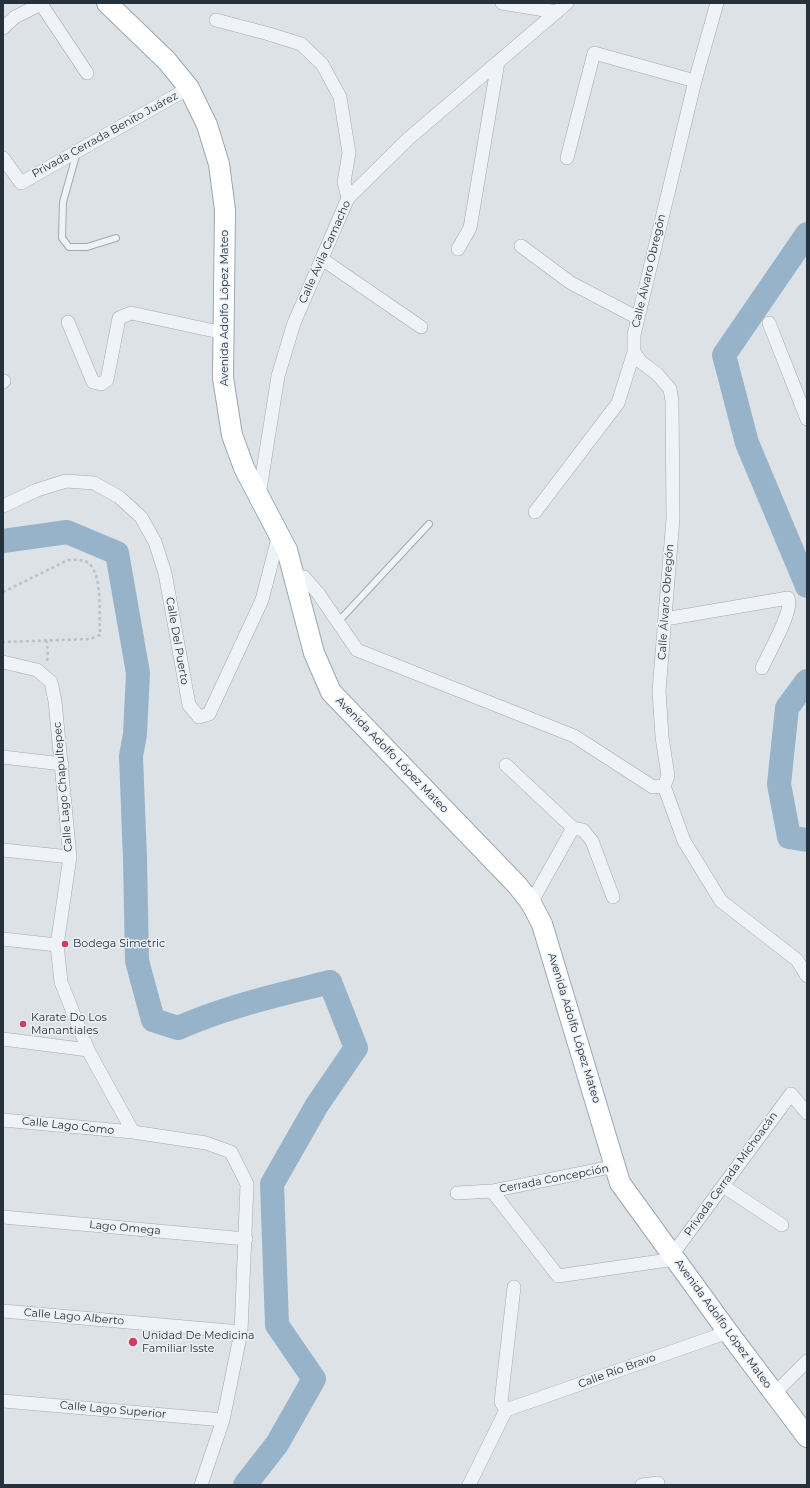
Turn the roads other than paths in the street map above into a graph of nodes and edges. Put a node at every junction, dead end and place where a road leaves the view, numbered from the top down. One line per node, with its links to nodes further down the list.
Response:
1 (107, 3): 12 (main road, Avenida Adolfo López Mateo)
2 (502, 3): 6 (street)
3 (567, 3): 6 (street, Calle Ávila Camacho)
4 (717, 3): 11 (street, Calle Álvaro Obregón)
5 (42, 4): 8 (street); 10 (street)
6 (556, 12): 9 (street, Calle Ávila Camacho)
7 (216, 20): 16 (street)
8 (3, 28)
9 (498, 62): 16 (street, Calle Ávila Camacho); 19 (street)
10 (86, 73)
11 (696, 81): 15 (street); 21 (street, Calle Álvaro Obregón)
12 (189, 88): 13 (street, Privada Cerrada Benito Juárez); 25 (main road, Avenida Adolfo López Mateo)
13 (77, 151): 14 (street, Privada Cerrada Benito Juárez); 17 (lane)
14 (3, 158)
15 (567, 158)
16 (348, 198): 20 (street, Calle Ávila Camacho)
17 (116, 238)
18 (521, 246): 21 (street)
19 (458, 249)
20 (322, 259): 24 (street); 28 (street, Calle Ávila Camacho)
21 (638, 318): 26 (street, Calle Álvaro Obregón)
22 (68, 322): 25 (street)
23 (769, 323): 27 (street)
24 (421, 327)
25 (224, 333): 28 (main road, Avenida Adolfo López Mateo)
26 (634, 352): 30 (street); 34 (street, Calle Álvaro Obregón)
27 (807, 419)
28 (259, 498): 32 (main road, Avenida Adolfo López Mateo)
29 (3, 506): 32 (street, Calle Del Puerto)
30 (535, 512)
31 (429, 524): 35 (lane)
32 (279, 534): 33 (main road, Avenida Adolfo López Mateo)
33 (294, 578): 35 (street); 46 (main road, Avenida Adolfo López Mateo)
34 (665, 619): 37 (street); 41 (street, Calle Álvaro Obregón)
35 (338, 622): 41 (street)
36 (3, 662): 39 (street, Calle Lago Chapultepec)
37 (762, 668)
38 (3, 757): 39 (street)
39 (62, 764): 44 (street, Calle Lago Chapultepec)
40 (506, 765): 42 (street)
41 (664, 786): 49 (street)
42 (573, 828): 45 (street); 46 (street)
43 (3, 850): 44 (street)
44 (70, 857): 48 (street, Calle Lago Chapultepec)
45 (613, 897)
46 (531, 903): 55 (main road, Avenida Adolfo López Mateo)
47 (3, 939): 48 (street)
48 (57, 945): 51 (street, Calle Lago Chapultepec)
49 (807, 976)
50 (3, 1039): 51 (street)
51 (88, 1050): 54 (street, Calle Lago Chapultepec)
52 (807, 1113): 56 (street, Privada Cerrada Michoacán)
53 (3, 1120): 54 (street, Calle Lago Como)
54 (133, 1132): 61 (street)
55 (616, 1166): 57 (street, Cerrada Concepción); 62 (main road, Avenida Adolfo López Mateo)
56 (723, 1186): 60 (street); 62 (street, Privada Cerrada Michoacán)
57 (492, 1191): 58 (street, Cerrada Concepción); 62 (street)
58 (457, 1193)
59 (3, 1217): 61 (street, Lago Omega)
60 (782, 1225)
61 (246, 1239): 65 (street)
62 (674, 1257): 66 (main road, Avenida Adolfo López Mateo)
63 (514, 1287): 70 (street)
64 (3, 1311): 65 (street, Calle Lago Alberto)
65 (241, 1332): 71 (street)
66 (728, 1332): 68 (main road, Avenida Adolfo López Mateo); 70 (street, Calle Río Bravo)
67 (807, 1361): 68 (street)
68 (774, 1394): 72 (main road, Avenida Adolfo López Mateo)
69 (3, 1401): 71 (street, Calle Lago Superior)
70 (506, 1410): 75 (street)
71 (223, 1420): 74 (street)
72 (804, 1429)
73 (658, 1483): 76 (street)
74 (201, 1485)
75 (469, 1485)
76 (642, 1485)

